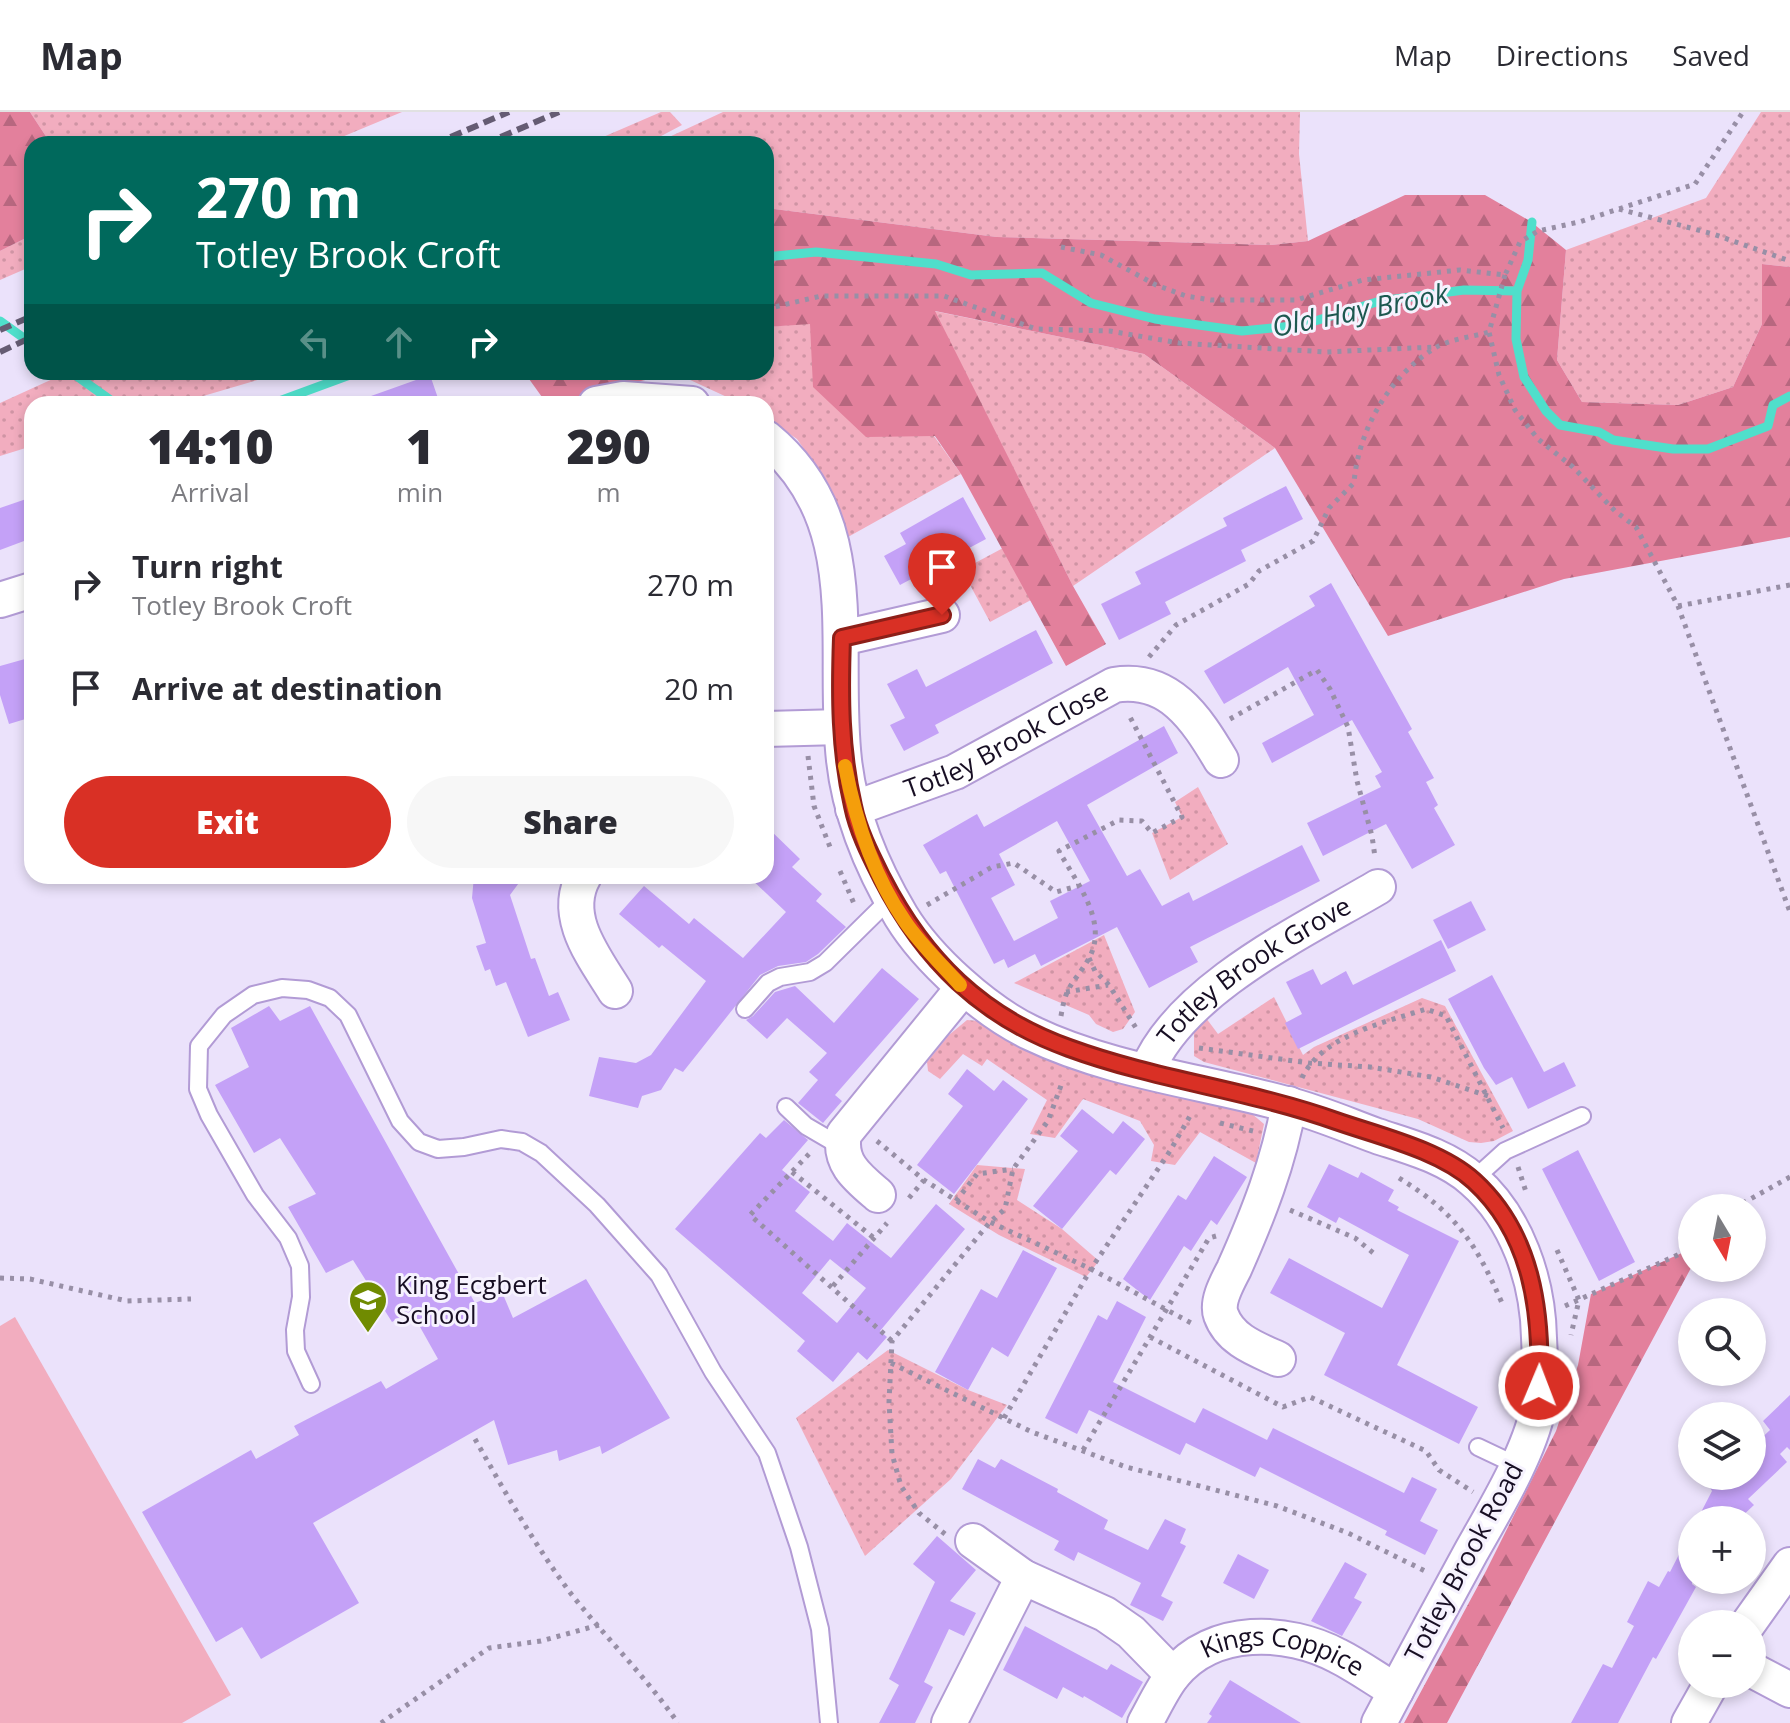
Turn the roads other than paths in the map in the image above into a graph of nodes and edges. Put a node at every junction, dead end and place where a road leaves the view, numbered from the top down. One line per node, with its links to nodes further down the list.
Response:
1 (774, 445): 5 (street, Totley Brook Road)
2 (24, 592): 3 (street)
3 (0, 600)
4 (942, 615): 5 (street)
5 (842, 638): 6 (street, Totley Brook Road)
6 (841, 727): 7 (street); 9 (street, Totley Brook Road)
7 (774, 729)
8 (1213, 746): 9 (street, Totley Brook Close)
9 (853, 809): 12 (street, Totley Brook Road)
10 (579, 884): 14 (street)
11 (1378, 887): 16 (street, Totley Brook Grove)
12 (897, 908): 13 (street, Totley Brook Road); 15 (lane)
13 (963, 988): 16 (street, Totley Brook Road); 20 (street)
14 (615, 991)
15 (745, 1009)
16 (1154, 1057): 17 (street, Totley Brook Road)
17 (1289, 1104): 21 (street, Totley Brook Road); 23 (street)
18 (786, 1107): 20 (lane)
19 (1582, 1116): 21 (lane)
20 (840, 1136): 22 (street)
21 (1473, 1180): 26 (street, Totley Brook Road)
22 (892, 1204)
23 (1278, 1359)
24 (311, 1384): 36 (lane)
25 (1478, 1447): 26 (lane)
26 (1516, 1465): 34 (street, Totley Brook Road)
27 (973, 1541): 29 (street, Kings Coppice)
28 (1790, 1565): 30 (street)
29 (1023, 1577): 31 (street, Kings Coppice); 37 (street)
30 (1758, 1610)
31 (1173, 1675): 34 (street, Kings Coppice); 38 (street, Kings Coppice)
32 (1766, 1677): 33 (street)
33 (1790, 1690)
34 (1396, 1691): 39 (street, Totley Brook Road)
35 (1703, 1698): 40 (street)
36 (829, 1723)
37 (949, 1723)
38 (1145, 1723)
39 (1379, 1723)
40 (1689, 1723)

